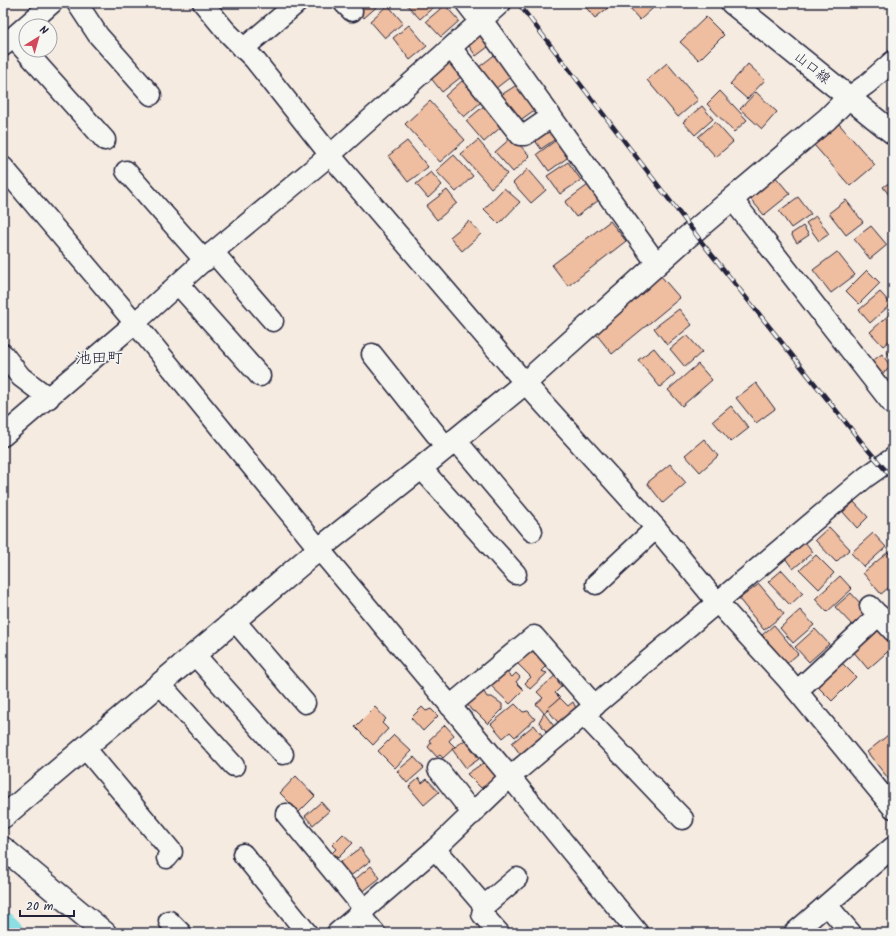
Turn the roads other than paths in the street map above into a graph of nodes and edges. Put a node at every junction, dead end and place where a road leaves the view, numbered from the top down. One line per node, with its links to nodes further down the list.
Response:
1 (52, 3): 9 (street)
2 (77, 3): 13 (street)
3 (202, 3): 11 (street)
4 (297, 3): 11 (street)
5 (466, 3): 8 (street)
6 (501, 3): 8 (street)
7 (732, 3): 14 (street, 山口線)
8 (481, 21): 10 (street); 15 (street)
9 (8, 42): 17 (street)
10 (451, 48): 15 (street); 18 (street)
11 (243, 49): 18 (street)
12 (893, 61): 14 (street)
13 (151, 94)
14 (848, 97): 16 (street, 山口線); 21 (street)
15 (551, 117): 23 (street)
16 (893, 133)
17 (105, 140)
18 (330, 155): 22 (street); 30 (street)
19 (3, 167): 26 (street)
20 (126, 171): 22 (street)
21 (732, 200): 23 (street); 32 (street)
22 (209, 256): 24 (street); 25 (street)
23 (657, 264): 30 (street)
24 (178, 284): 26 (street); 29 (street)
25 (273, 322)
26 (135, 323): 31 (street); 39 (street)
27 (3, 354): 31 (street)
28 (372, 354): 34 (street)
29 (260, 376)
30 (525, 383): 34 (street); 37 (street)
31 (49, 398): 33 (street)
32 (893, 405)
33 (3, 436)
34 (451, 443): 36 (street); 38 (street)
35 (893, 458): 42 (street)
36 (421, 468): 39 (street); 40 (street)
37 (656, 528): 41 (street); 42 (street)
38 (532, 531)
39 (319, 549): 43 (street); 49 (street)
40 (516, 574)
41 (596, 584)
42 (717, 602): 47 (street); 50 (street)
43 (235, 621): 45 (street); 48 (street)
44 (893, 631): 47 (street)
45 (194, 654): 46 (street); 52 (street)
46 (160, 684): 51 (street); 53 (street)
47 (797, 691): 56 (street)
48 (305, 703)
49 (450, 706): 50 (street); 55 (street)
50 (590, 711): 55 (street); 60 (street)
51 (85, 748): 59 (street); 65 (street)
52 (283, 754)
53 (234, 766)
54 (438, 769): 58 (street)
55 (510, 777): 58 (street); 75 (street)
56 (893, 808)
57 (286, 814): 69 (street)
58 (473, 814): 63 (street)
59 (3, 817)
60 (683, 819)
61 (893, 847): 67 (street)
62 (3, 848): 70 (street)
63 (435, 849): 68 (street); 69 (street)
64 (243, 854): 71 (street)
65 (167, 858)
66 (517, 878): 68 (street)
67 (827, 905): 76 (street); 77 (street)
68 (484, 906): 74 (street)
69 (362, 912): 72 (street); 73 (street)
70 (105, 933)
71 (307, 933)
72 (336, 933)
73 (376, 933)
74 (499, 933)
75 (638, 933)
76 (794, 933)
77 (851, 933)

